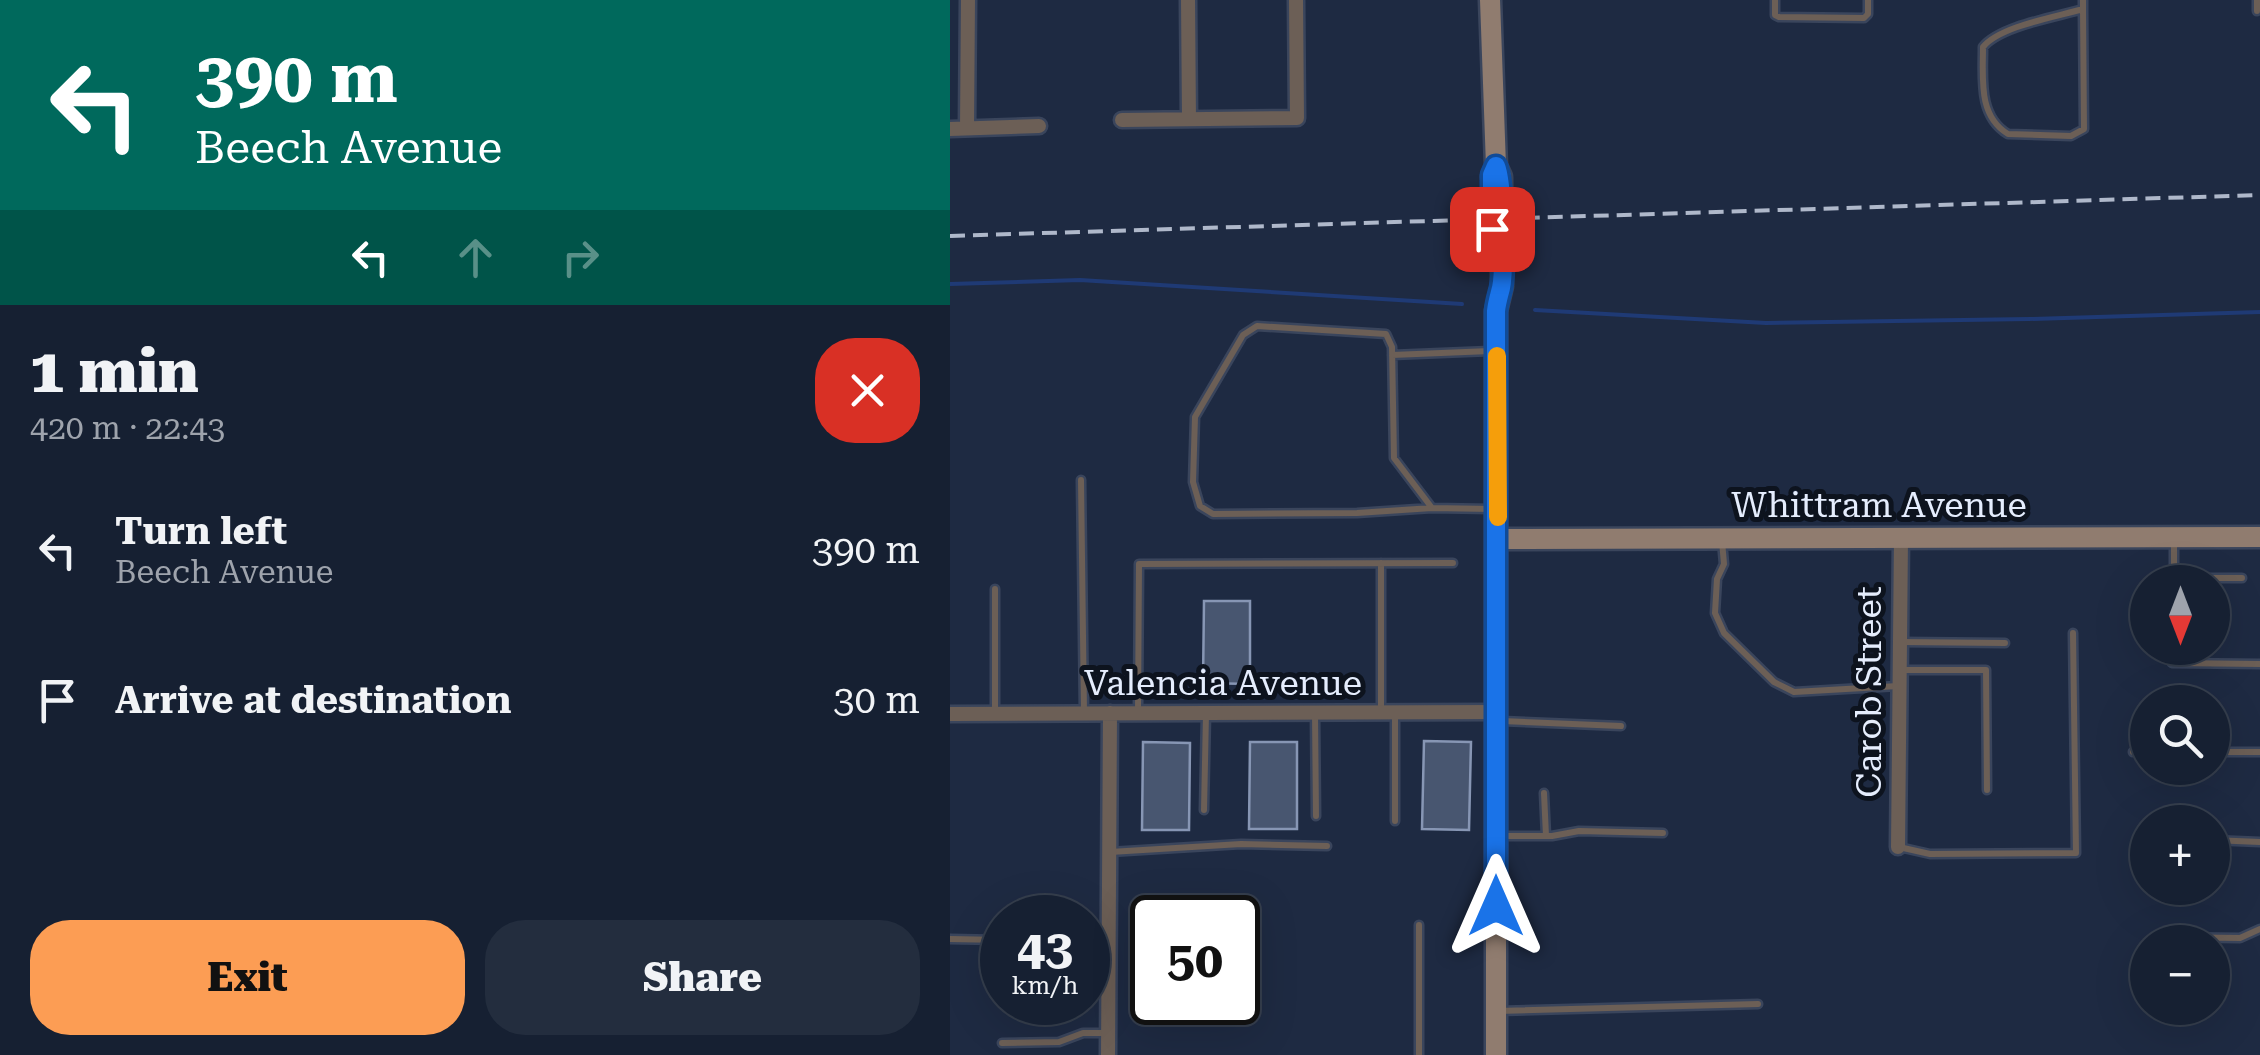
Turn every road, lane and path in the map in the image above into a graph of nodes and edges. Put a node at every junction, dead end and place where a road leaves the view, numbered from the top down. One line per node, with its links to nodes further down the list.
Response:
1 (968, 0): 14 (street)
2 (1188, 0): 11 (street)
3 (1296, 0): 11 (street)
4 (1490, 0): 16 (main road)
5 (1775, 0): 6 (lane)
6 (1868, 0)
7 (2083, 0): 9 (lane)
8 (2257, 0): 10 (lane)
9 (2083, 10): 9 (lane)
10 (2257, 11)
11 (1188, 119): 12 (street)
12 (1122, 120)
13 (1039, 126): 14 (street)
14 (967, 128): 15 (street)
15 (950, 129)
16 (1497, 350): 17 (lane); 20 (main road)
17 (1392, 356): 19 (lane); 19 (lane)
18 (1081, 480): 43 (lane)
19 (1432, 508): 20 (lane)
20 (1498, 508): 25 (main road)
21 (2174, 537): 22 (main road, Whittram Avenue); 24 (main road, Whittram Avenue); 28 (lane)
22 (2260, 537)
23 (1722, 538): 24 (main road, Whittram Avenue); 25 (main road, Whittram Avenue); 37 (lane)
24 (1900, 538): 33 (street, Carob Street)
25 (1498, 539): 46 (main road)
26 (1453, 562): 27 (lane)
27 (1381, 563): 38 (lane); 45 (lane)
28 (2174, 565)
29 (2230, 578): 30 (lane)
30 (2242, 578)
31 (994, 588): 42 (lane)
32 (2073, 634): 61 (lane)
33 (1900, 642): 34 (lane); 37 (street, Carob Street)
34 (2005, 642)
35 (2230, 664): 36 (lane)
36 (2260, 664)
37 (1900, 678): 50 (lane); 61 (street, Carob Street)
38 (1388, 712): 40 (street, Valencia Avenue); 46 (street, Valencia Avenue); 54 (lane)
39 (1206, 713): 40 (street, Valencia Avenue); 45 (street, Valencia Avenue); 52 (lane)
40 (1316, 713): 53 (lane)
41 (950, 714): 42 (street, Valencia Avenue)
42 (995, 714): 43 (street, Valencia Avenue)
43 (1084, 714): 44 (street, Valencia Avenue)
44 (1110, 714): 45 (street, Valencia Avenue); 62 (street)
45 (1138, 714)
46 (1496, 717): 47 (lane); 56 (main road)
47 (1621, 726)
48 (2230, 752): 49 (lane)
49 (2260, 752)
50 (1987, 790)
51 (1544, 793): 57 (lane)
52 (1204, 810)
53 (1316, 816)
54 (1395, 821)
55 (1663, 833): 57 (lane)
56 (1496, 836): 57 (lane); 70 (main road)
57 (1546, 836)
58 (2230, 841): 59 (lane)
59 (2260, 842)
60 (1326, 846): 62 (lane)
61 (1898, 847)
62 (1109, 852): 63 (street)
63 (1109, 895)
64 (1419, 925): 75 (lane)
65 (2260, 929): 66 (lane)
66 (2230, 938)
67 (950, 939): 68 (lane)
68 (980, 940)
69 (1758, 1004): 70 (lane)
70 (1496, 1011): 76 (main road)
71 (1108, 1025): 72 (street)
72 (1108, 1033): 73 (lane); 74 (street)
73 (1002, 1043)
74 (1108, 1055)
75 (1419, 1055)
76 (1496, 1055)

